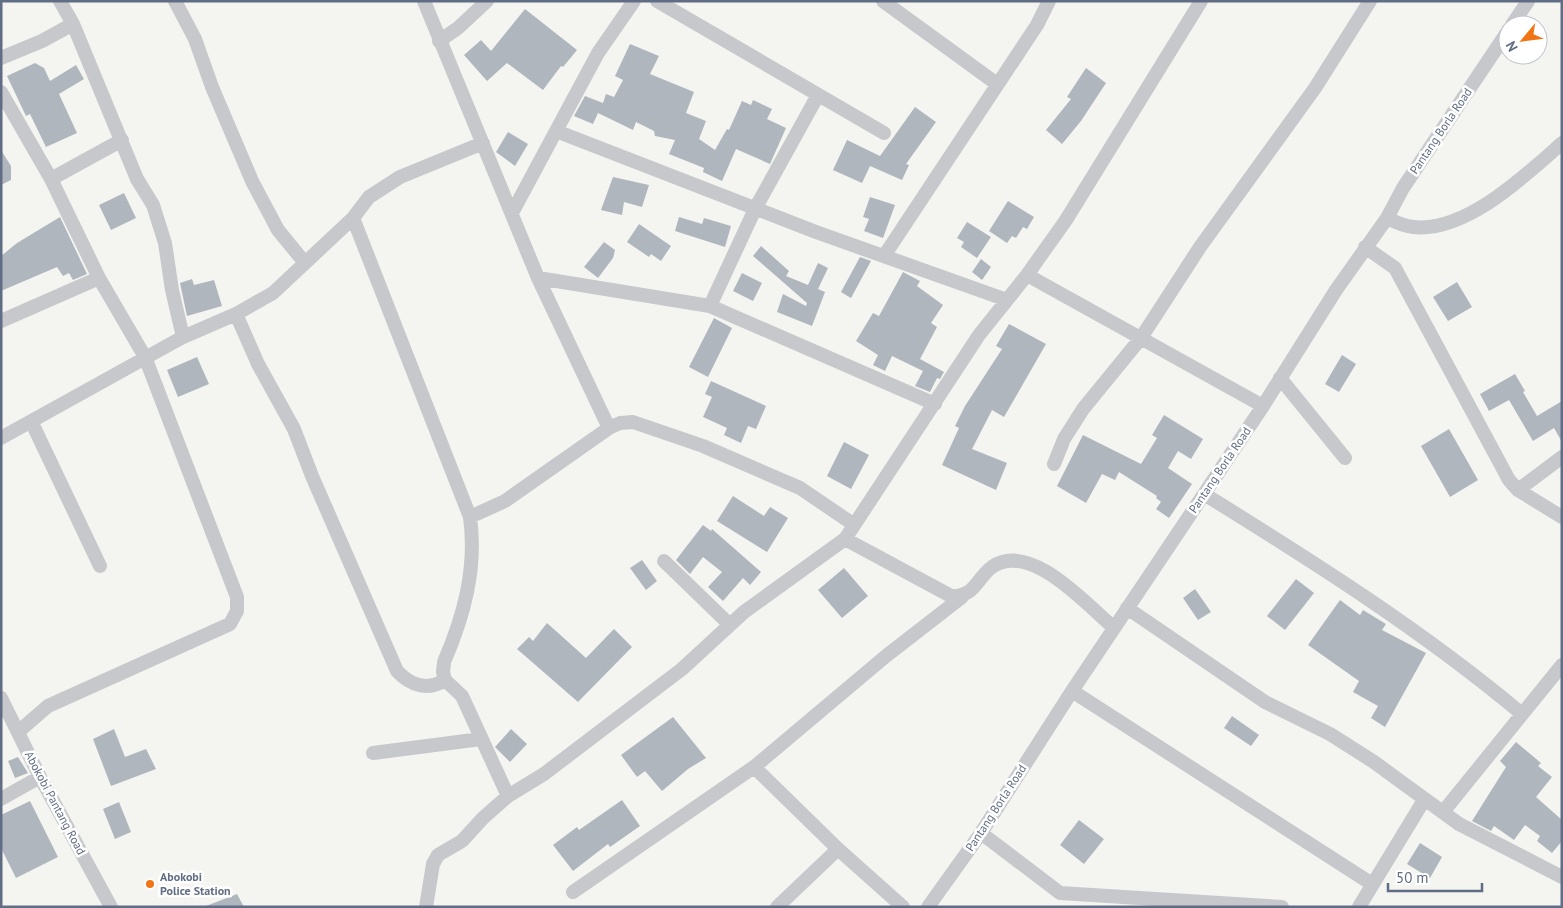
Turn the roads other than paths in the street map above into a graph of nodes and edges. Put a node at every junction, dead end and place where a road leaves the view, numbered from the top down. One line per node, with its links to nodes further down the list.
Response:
1 (60, 1): 13 (street)
2 (175, 1): 32 (street)
3 (424, 1): 14 (street)
4 (487, 1): 14 (street)
5 (634, 1): 20 (street)
6 (657, 1): 19 (street)
7 (884, 1): 17 (street)
8 (1049, 1): 17 (street)
9 (1200, 1): 33 (street)
10 (1370, 1): 41 (street)
11 (1528, 1): 12 (street)
12 (1519, 15)
13 (73, 24): 16 (street); 22 (street)
14 (439, 41): 23 (street)
15 (1498, 46): 29 (street, Pantang Borla Road)
16 (1, 58)
17 (997, 84): 31 (street)
18 (1, 92): 25 (street)
19 (818, 95): 21 (street); 26 (street)
20 (556, 131): 26 (street); 27 (street)
21 (884, 133)
22 (122, 140): 25 (street); 40 (street)
23 (483, 143): 27 (street); 28 (street)
24 (1562, 144): 29 (street)
25 (50, 179): 34 (street)
26 (755, 209): 31 (street); 37 (street)
27 (512, 213): 35 (street)
28 (353, 218): 32 (street); 54 (street)
29 (1387, 218): 30 (street, Pantang Borla Road)
30 (1365, 247): 43 (street, Pantang Borla Road); 52 (street)
31 (884, 256): 36 (street)
32 (305, 263): 38 (street)
33 (1027, 275): 36 (street); 41 (street)
34 (99, 278): 39 (street); 42 (street)
35 (538, 278): 37 (street); 47 (street)
36 (1007, 300): 44 (street)
37 (710, 306): 44 (street)
38 (236, 314): 40 (street); 65 (street)
39 (1, 321)
40 (182, 337): 42 (street)
41 (1141, 338): 45 (street); 51 (street)
42 (145, 357): 46 (street); 69 (street)
43 (1280, 378): 45 (street, Pantang Borla Road); 50 (street)
44 (936, 404): 56 (street)
45 (1262, 406): 53 (street, Pantang Borla Road)
46 (32, 423): 48 (street); 59 (street)
47 (609, 428): 54 (street); 56 (street)
48 (1, 438)
49 (1562, 457): 52 (street)
50 (1345, 458)
51 (1054, 464)
52 (1518, 490): 55 (street)
53 (1204, 494): 61 (street, Pantang Borla Road); 68 (street)
54 (470, 517): 65 (street)
55 (1562, 518)
56 (853, 524): 57 (street)
57 (845, 540): 60 (street); 62 (street)
58 (664, 562): 62 (street)
59 (100, 566)
60 (962, 597): 63 (street); 72 (street)
61 (1127, 608): 63 (street, Pantang Borla Road); 76 (street)
62 (730, 625): 74 (street)
63 (1114, 628): 66 (street, Pantang Borla Road)
64 (1562, 664): 68 (street)
65 (445, 680): 70 (street)
66 (1072, 692): 78 (street, Pantang Borla Road); 81 (street)
67 (1, 698): 69 (street, Abokobi Pantang Road)
68 (1522, 714): 77 (street)
69 (18, 732): 73 (street, Abokobi Pantang Road)
70 (481, 739): 71 (street); 74 (street)
71 (374, 753)
72 (754, 767): 79 (street); 82 (street)
73 (40, 776): 75 (street); 83 (street, Abokobi Pantang Road)
74 (508, 796): 84 (street)
75 (1, 799)
76 (1424, 800): 77 (street); 81 (street)
77 (1442, 812): 80 (street)
78 (981, 834): 87 (street, Pantang Borla Road); 88 (street)
79 (838, 849): 85 (street); 86 (street)
80 (1562, 877)
81 (1372, 884): 89 (street)
82 (573, 892)
83 (111, 907)
84 (426, 907)
85 (777, 907)
86 (903, 907)
87 (928, 907)
88 (1282, 907)
89 (1359, 907)

